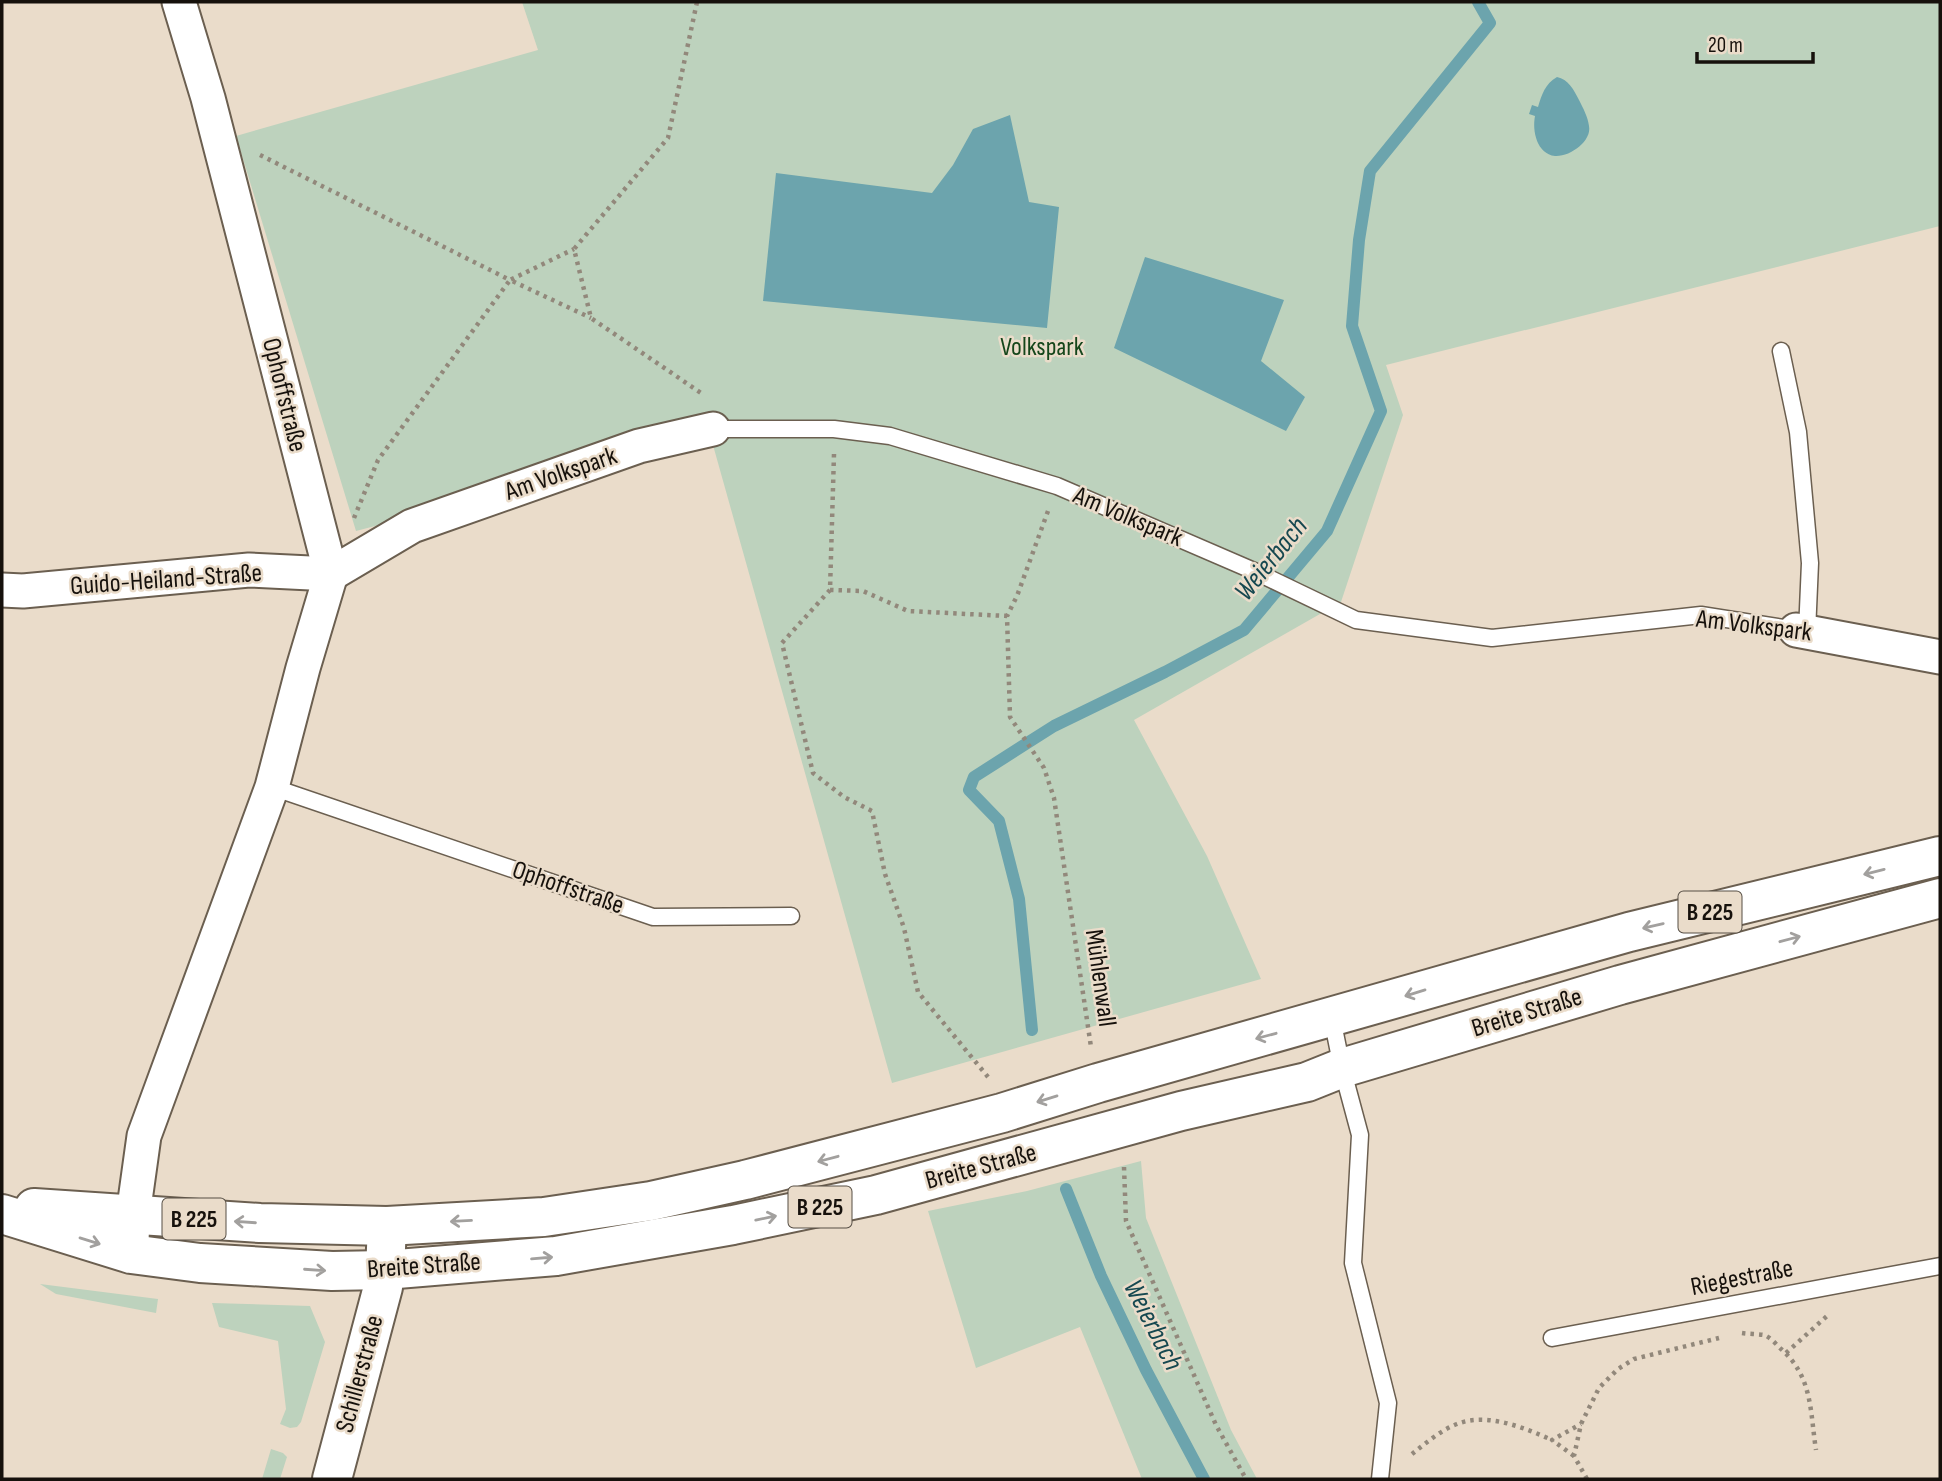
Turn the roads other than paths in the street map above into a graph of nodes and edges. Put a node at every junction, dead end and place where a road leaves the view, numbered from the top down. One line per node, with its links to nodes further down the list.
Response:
1 (179, 2): 4 (street, Ophoffstraße)
2 (1781, 351): 6 (lane)
3 (713, 429): 4 (street, Am Volkspark); 6 (lane, Am Volkspark)
4 (331, 574): 5 (street, Guido-Heiland-Straße); 8 (street)
5 (2, 590)
6 (1802, 631): 7 (street, Am Volkspark)
7 (1940, 657)
8 (272, 788): 11 (lane, Ophoffstraße); 16 (street)
9 (1940, 856): 12 (main road, Breite Straße / B 225, one-way to 12)
10 (1940, 898): 13 (main road, Breite Straße / B 225, one-way to 10)
11 (791, 916)
12 (1332, 1018): 13 (lane); 17 (main road, Breite Straße / B 225, one-way to 17)
13 (1342, 1068): 20 (main road, Breite Straße / B 225, one-way to 13); 22 (lane)
14 (2, 1205): 16 (main road, Breite Straße / B 225)
15 (2, 1214): 18 (main road, Breite Straße / B 225, one-way to 18)
16 (133, 1215): 17 (main road, Breite Straße / B 225, one-way to 16); 18 (street)
17 (387, 1226): 20 (main road, Schillerstraße)
18 (131, 1254): 20 (main road, Breite Straße / B 225, one-way to 20)
19 (1940, 1266): 21 (lane, Riegestraße)
20 (386, 1270): 23 (main road, Schillerstraße)
21 (1552, 1338)
22 (1381, 1472)
23 (332, 1479)

